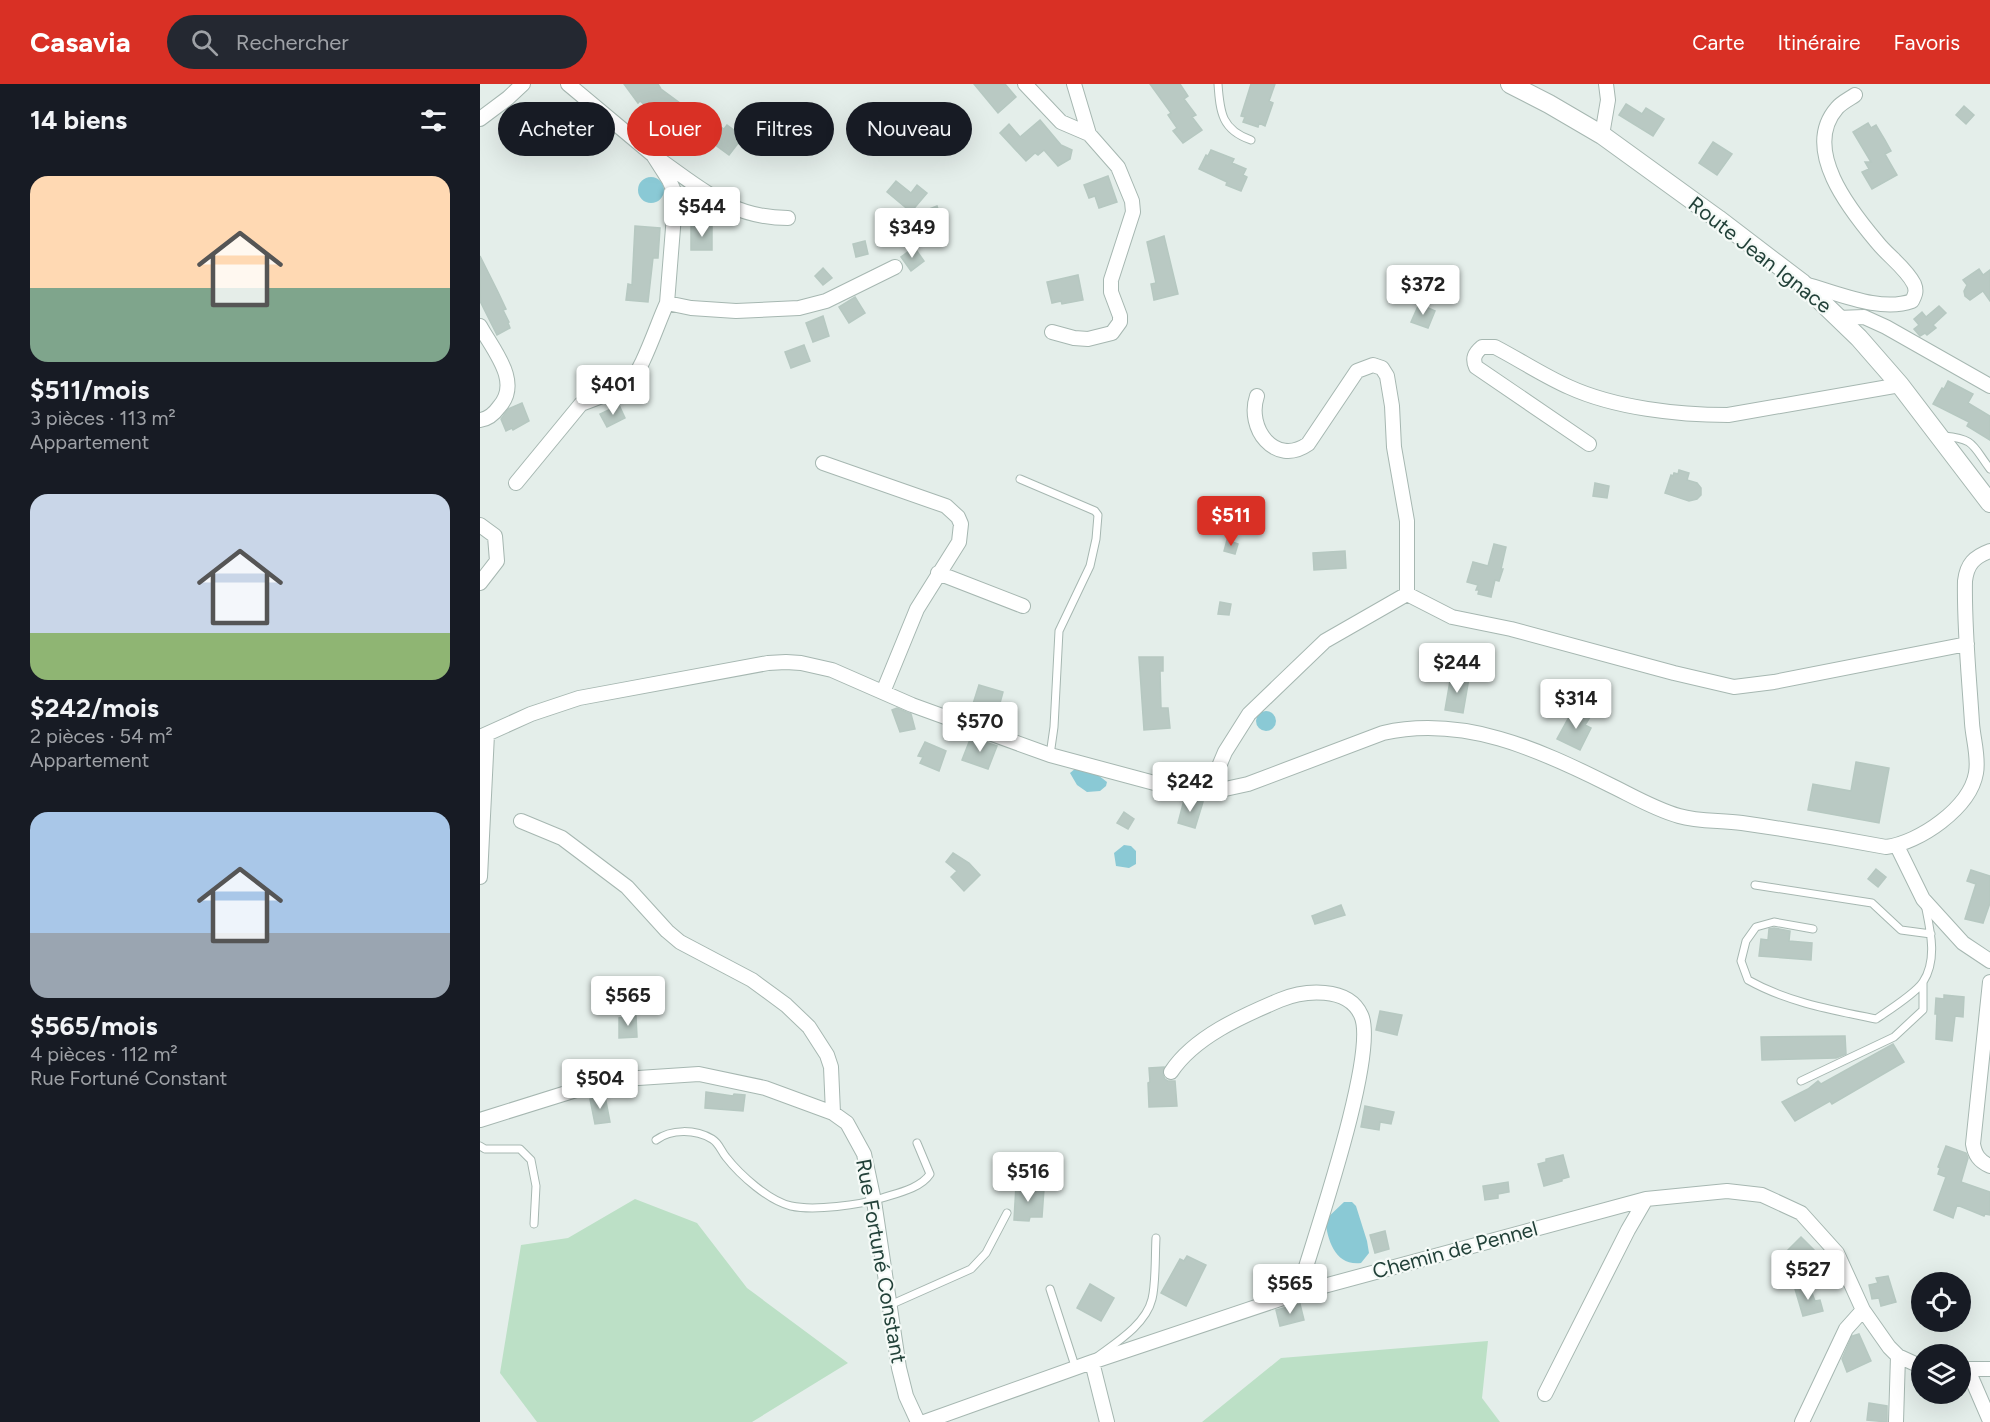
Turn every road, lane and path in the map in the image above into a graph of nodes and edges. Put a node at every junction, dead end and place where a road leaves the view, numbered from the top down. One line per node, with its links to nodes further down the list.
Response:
1 (523, 84): 9 (street)
2 (568, 84): 10 (street)
3 (1025, 84): 11 (street)
4 (1074, 84): 11 (street)
5 (1218, 84): 13 (lane)
6 (1510, 84): 12 (street, Route Jean Ignace)
7 (1606, 84): 12 (street)
8 (1855, 95): 18 (street)
9 (480, 118)
10 (627, 133)
11 (1089, 134): 22 (street)
12 (1602, 135): 18 (street, Route Jean Ignace)
13 (1251, 140)
14 (654, 156): 16 (street)
15 (654, 156): 19 (street)
16 (788, 218)
17 (895, 267): 19 (street)
18 (1802, 283): 20 (street, Route Jean Ignace)
19 (667, 303): 32 (street)
20 (1838, 318): 23 (street, Route Jean Ignace); 24 (street)
21 (480, 326): 26 (street)
22 (1052, 332)
23 (1900, 385): 27 (street, Route Jean Ignace); 28 (street)
24 (1990, 386)
25 (1257, 396): 38 (street)
26 (480, 420)
27 (1938, 435): 30 (lane); 33 (street, Route Jean Ignace)
28 (1588, 444)
29 (823, 463): 36 (street)
30 (1990, 469)
31 (1020, 479): 43 (lane)
32 (516, 483)
33 (1990, 503)
34 (480, 525): 37 (street)
35 (1990, 551): 40 (street)
36 (938, 573): 39 (street); 41 (street)
37 (480, 583)
38 (1407, 594): 40 (street); 44 (street)
39 (1023, 606)
40 (1967, 644): 46 (street)
41 (883, 692): 42 (street); 43 (street)
42 (483, 735): 47 (street)
43 (1050, 754): 44 (street)
44 (1216, 791): 46 (street)
45 (521, 821): 58 (street)
46 (1897, 846): 49 (street)
47 (480, 877)
48 (1755, 885): 51 (lane)
49 (1923, 899): 51 (lane); 52 (street)
50 (1813, 929): 53 (lane)
51 (1931, 934): 53 (lane)
52 (1990, 961)
53 (1923, 982): 57 (lane)
54 (1990, 982): 55 (street)
55 (1987, 1033): 63 (street)
56 (1171, 1072): 70 (street)
57 (1801, 1081)
58 (833, 1113): 59 (street, Rue Fortuné Constant); 65 (street, Rue Fortuné Constant)
59 (480, 1120)
60 (656, 1140): 65 (lane)
61 (917, 1143): 65 (lane)
62 (480, 1146): 67 (lane)
63 (1990, 1166)
64 (1646, 1199): 70 (street, Chemin de Pennel); 72 (street, Chemin de Pennel); 79 (street)
65 (874, 1201): 71 (street, Rue Fortuné Constant)
66 (1007, 1213): 71 (lane)
67 (534, 1224)
68 (1156, 1238): 75 (lane)
69 (1050, 1289): 75 (lane)
70 (1298, 1293): 75 (street, Chemin de Pennel)
71 (890, 1305): 81 (street, Rue Fortuné Constant)
72 (1863, 1310): 73 (street, Chemin de Pennel); 84 (street)
73 (1898, 1356): 74 (street, Chemin de Pennel); 85 (street)
74 (1911, 1362)
75 (1084, 1365): 82 (street, Chemin de Pennel); 83 (street)
76 (1971, 1369): 77 (street)
77 (1990, 1369)
78 (1971, 1383): 80 (street)
79 (1545, 1394)
80 (1990, 1421)
81 (918, 1422)
82 (924, 1422)
83 (1107, 1422)
84 (1802, 1422)
85 (1896, 1422)

